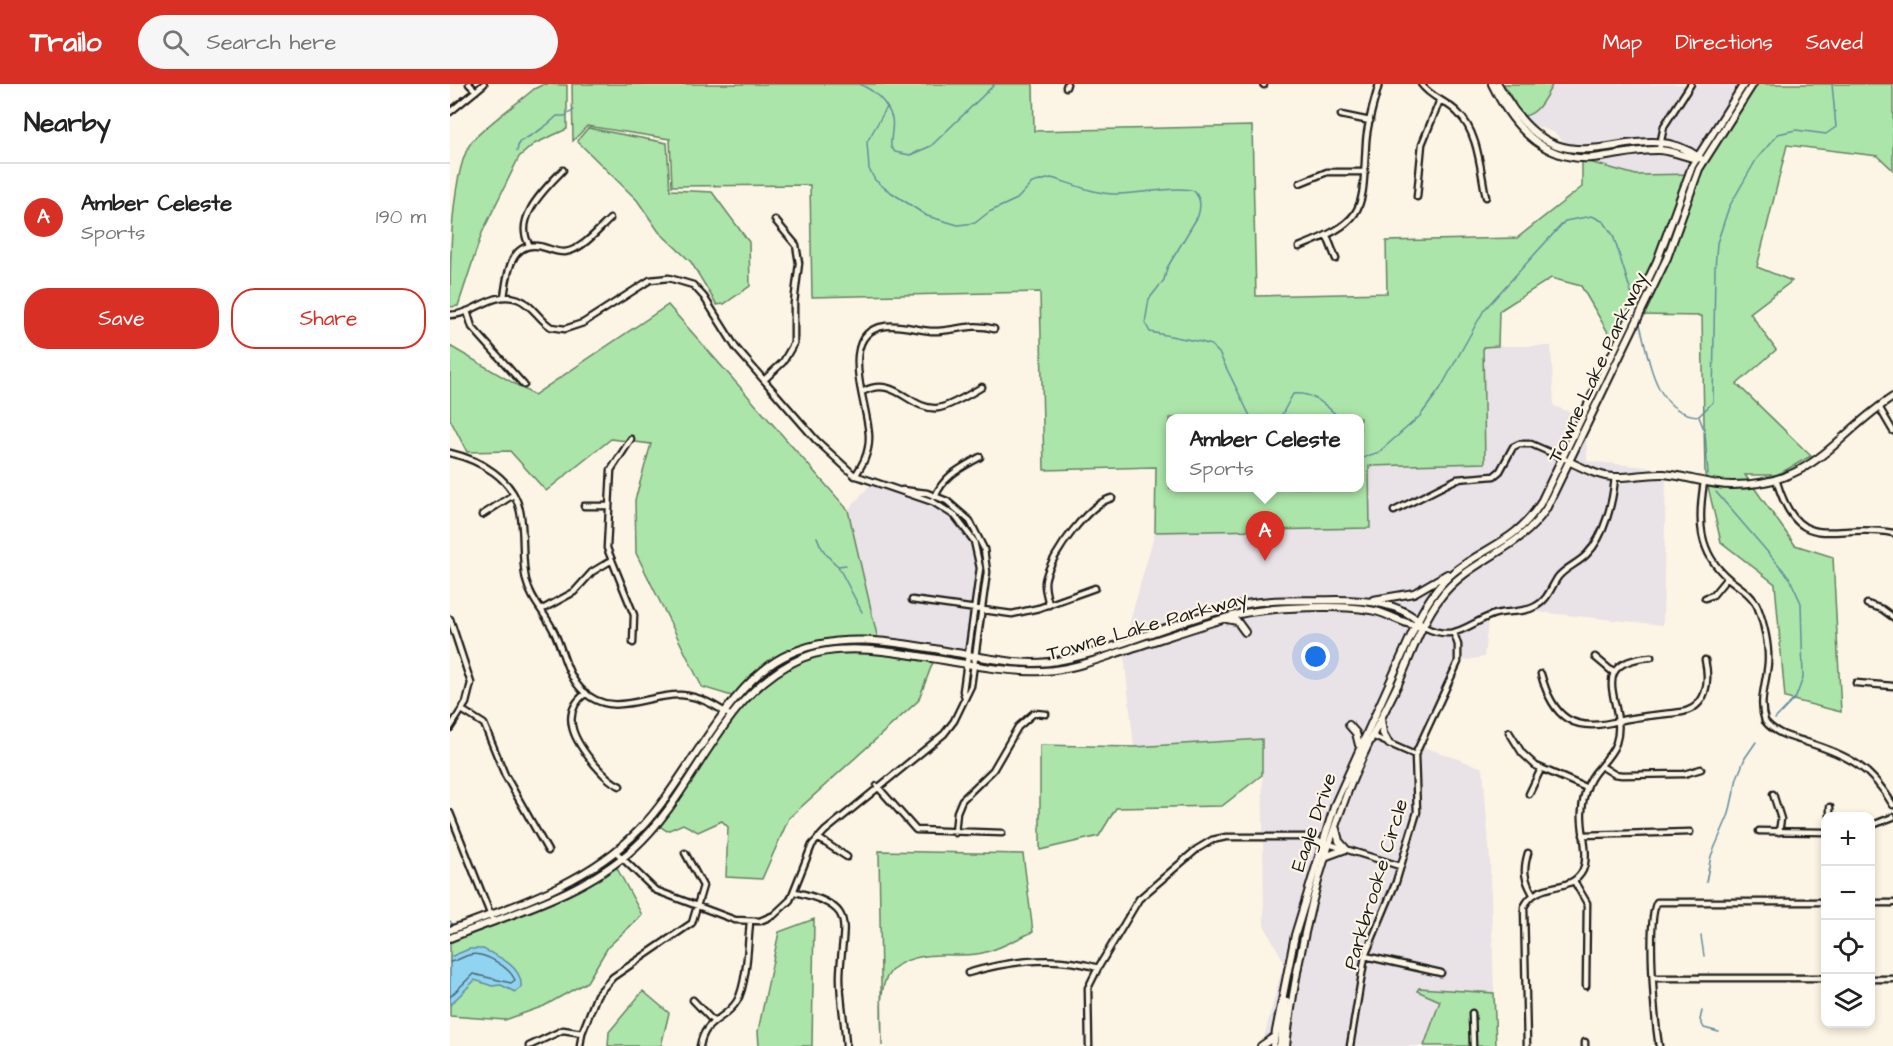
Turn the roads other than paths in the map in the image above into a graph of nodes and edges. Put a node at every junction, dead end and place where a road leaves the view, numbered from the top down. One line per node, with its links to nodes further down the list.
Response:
1 (469, 84): 10 (street)
2 (484, 84): 10 (street)
3 (1379, 84): 14 (street)
4 (1421, 84): 11 (street)
5 (1491, 84): 16 (main road)
6 (1498, 84): 15 (main road)
7 (1691, 84): 15 (street)
8 (1744, 84): 17 (main road, Towne Lake Parkway)
9 (1753, 84): 17 (main road, Towne Lake Parkway)
10 (476, 91): 12 (street)
11 (1440, 100): 21 (street); 22 (street)
12 (450, 112)
13 (1341, 115): 14 (street)
14 (1370, 121): 19 (street)
15 (1659, 142): 16 (street); 17 (main road)
16 (1659, 150): 17 (main road)
17 (1699, 158): 43 (main road, Towne Lake Parkway); 43 (main road, Towne Lake Parkway)
18 (563, 170): 26 (street)
19 (1365, 172): 20 (street); 25 (street)
20 (1300, 183)
21 (1417, 197)
22 (1486, 197)
23 (610, 219): 26 (street)
24 (776, 220): 33 (street)
25 (1327, 236): 27 (street); 28 (street)
26 (530, 246): 29 (street)
27 (1299, 247)
28 (1336, 259)
29 (504, 297): 30 (street); 33 (street)
30 (467, 312): 31 (street); 34 (street)
31 (450, 315)
32 (994, 329): 36 (street)
33 (764, 380): 44 (street)
34 (524, 385)
35 (982, 387): 36 (street)
36 (862, 392): 44 (street)
37 (1893, 397): 38 (main road)
38 (1879, 407): 39 (street); 46 (main road)
39 (1893, 431)
40 (631, 439): 54 (street)
41 (450, 453): 49 (street)
42 (980, 457): 50 (street)
43 (1567, 460): 45 (main road); 55 (street); 59 (main road, Towne Lake Parkway); 75 (main road, Towne Lake Parkway)
44 (855, 476): 48 (street)
45 (1615, 477): 47 (main road); 77 (street)
46 (1776, 479): 47 (main road); 57 (street)
47 (1704, 482): 60 (street)
48 (900, 490): 50 (street); 52 (street)
49 (513, 495): 56 (street); 68 (street)
50 (935, 496): 52 (street); 69 (street)
51 (1112, 498): 66 (street)
52 (933, 502): 67 (street)
53 (584, 506): 54 (street)
54 (609, 506): 58 (street)
55 (1394, 511)
56 (482, 515)
57 (1893, 533)
58 (612, 560): 68 (street); 78 (street)
59 (1461, 567): 64 (main road); 74 (main road, Towne Lake Parkway)
60 (1727, 578): 62 (street); 110 (street)
61 (1095, 588): 66 (street)
62 (1705, 598)
63 (912, 600): 67 (street)
64 (1367, 601): 74 (main road, Towne Lake Parkway); 80 (main road, Towne Lake Parkway)
65 (1867, 604): 70 (street)
66 (1049, 605): 69 (street)
67 (975, 609): 69 (street); 80 (street)
68 (541, 610): 89 (street)
69 (982, 611): 80 (street)
70 (1893, 617)
71 (450, 619): 90 (street)
72 (1399, 619): 73 (main road, Towne Lake Parkway); 74 (main road, Towne Lake Parkway); 79 (main road)
73 (1220, 620): 76 (main road); 84 (main road, Towne Lake Parkway)
74 (1417, 623): 75 (main road, Towne Lake Parkway); 79 (main road, Eagle Drive)
75 (1424, 627): 77 (street); 93 (main road, Eagle Drive)
76 (1245, 632)
77 (1454, 633): 101 (street, Parkbrooke Circle)
78 (633, 642)
79 (1406, 646): 100 (main road, Eagle Drive)
80 (972, 655): 84 (street); 91 (main road, Towne Lake Parkway)
81 (1596, 657): 85 (street)
82 (1652, 657): 85 (street)
83 (1705, 660): 94 (street)
84 (970, 665): 91 (main road, Towne Lake Parkway); 106 (street)
85 (1614, 673): 94 (street)
86 (1541, 674): 94 (street)
87 (1856, 683): 88 (street)
88 (1893, 686)
89 (586, 693): 91 (street); 105 (street)
90 (462, 710): 96 (street); 128 (street)
91 (728, 714): 131 (main road, Towne Lake Parkway)
92 (1046, 714): 121 (street)
93 (1381, 719): 98 (main road, Eagle Drive); 99 (main road)
94 (1618, 722): 102 (street)
95 (1349, 724): 100 (main road)
96 (450, 728)
97 (1509, 732): 103 (street)
98 (1372, 736): 99 (street); 116 (main road, Eagle Drive)
99 (1389, 744): 101 (street)
100 (1359, 747): 125 (main road, Eagle Drive)
101 (1415, 755): 134 (street, Parkbrooke Circle)
102 (1601, 766): 104 (street); 107 (street)
103 (1541, 769): 107 (street); 108 (street)
104 (1701, 769)
105 (620, 786)
106 (877, 786): 121 (street); 124 (street)
107 (1587, 788): 123 (street)
108 (1529, 794)
109 (1773, 794): 119 (street)
110 (1893, 805)
111 (1830, 807): 112 (street)
112 (1830, 812)
113 (450, 813): 142 (street)
114 (1893, 817): 115 (street)
115 (1875, 824)
116 (1335, 827): 126 (main road, Eagle Drive); 127 (main road)
117 (1759, 831): 119 (street)
118 (1690, 832): 123 (street)
119 (1779, 832): 120 (street)
120 (1821, 832)
121 (955, 833): 122 (street)
122 (1002, 833)
123 (1583, 835): 135 (street)
124 (818, 838): 133 (street); 136 (street)
125 (1323, 841): 126 (street); 147 (street); 154 (main road, Eagle Drive)
126 (1330, 843): 127 (street); 132 (main road, Eagle Drive)
127 (1346, 849): 132 (main road); 134 (street)
128 (548, 851)
129 (685, 853): 141 (street)
130 (1528, 853): 137 (street)
131 (619, 855): 141 (street); 142 (main road, Towne Lake Parkway)
132 (1327, 856): 169 (main road, Eagle Drive)
133 (848, 857)
134 (1400, 866): 146 (street, Parkbrooke Circle)
135 (1574, 881): 137 (street); 155 (street)
136 (795, 892): 143 (street); 164 (street)
137 (1533, 894): 172 (street)
138 (1821, 902): 150 (street)
139 (1875, 903): 140 (street)
140 (1893, 903)
141 (699, 905): 143 (street); 159 (street)
142 (492, 918): 144 (main road, Towne Lake Parkway); 145 (main road, Towne Lake Parkway)
143 (750, 922): 158 (street)
144 (450, 930)
145 (450, 938)
146 (1365, 956): 149 (street); 170 (street, Parkbrooke Circle)
147 (1098, 968): 148 (street); 165 (street)
148 (968, 973)
149 (1441, 973)
150 (1653, 978): 151 (street); 173 (street)
151 (1821, 978)
152 (1875, 979): 153 (street)
153 (1893, 979)
154 (1285, 986): 160 (main road, Eagle Drive); 168 (main road)
155 (1586, 986)
156 (693, 1000): 158 (street)
157 (1472, 1013): 171 (street)
158 (713, 1021): 163 (street)
159 (582, 1033): 161 (street); 162 (street)
160 (1276, 1034): 166 (main road); 167 (main road, Eagle Drive)
161 (529, 1046)
162 (580, 1046)
163 (700, 1046)
164 (846, 1046)
165 (1089, 1046)
166 (1261, 1046)
167 (1273, 1046)
168 (1280, 1046)
169 (1286, 1046)
170 (1350, 1046)
171 (1473, 1046)
172 (1527, 1046)
173 (1659, 1046)

